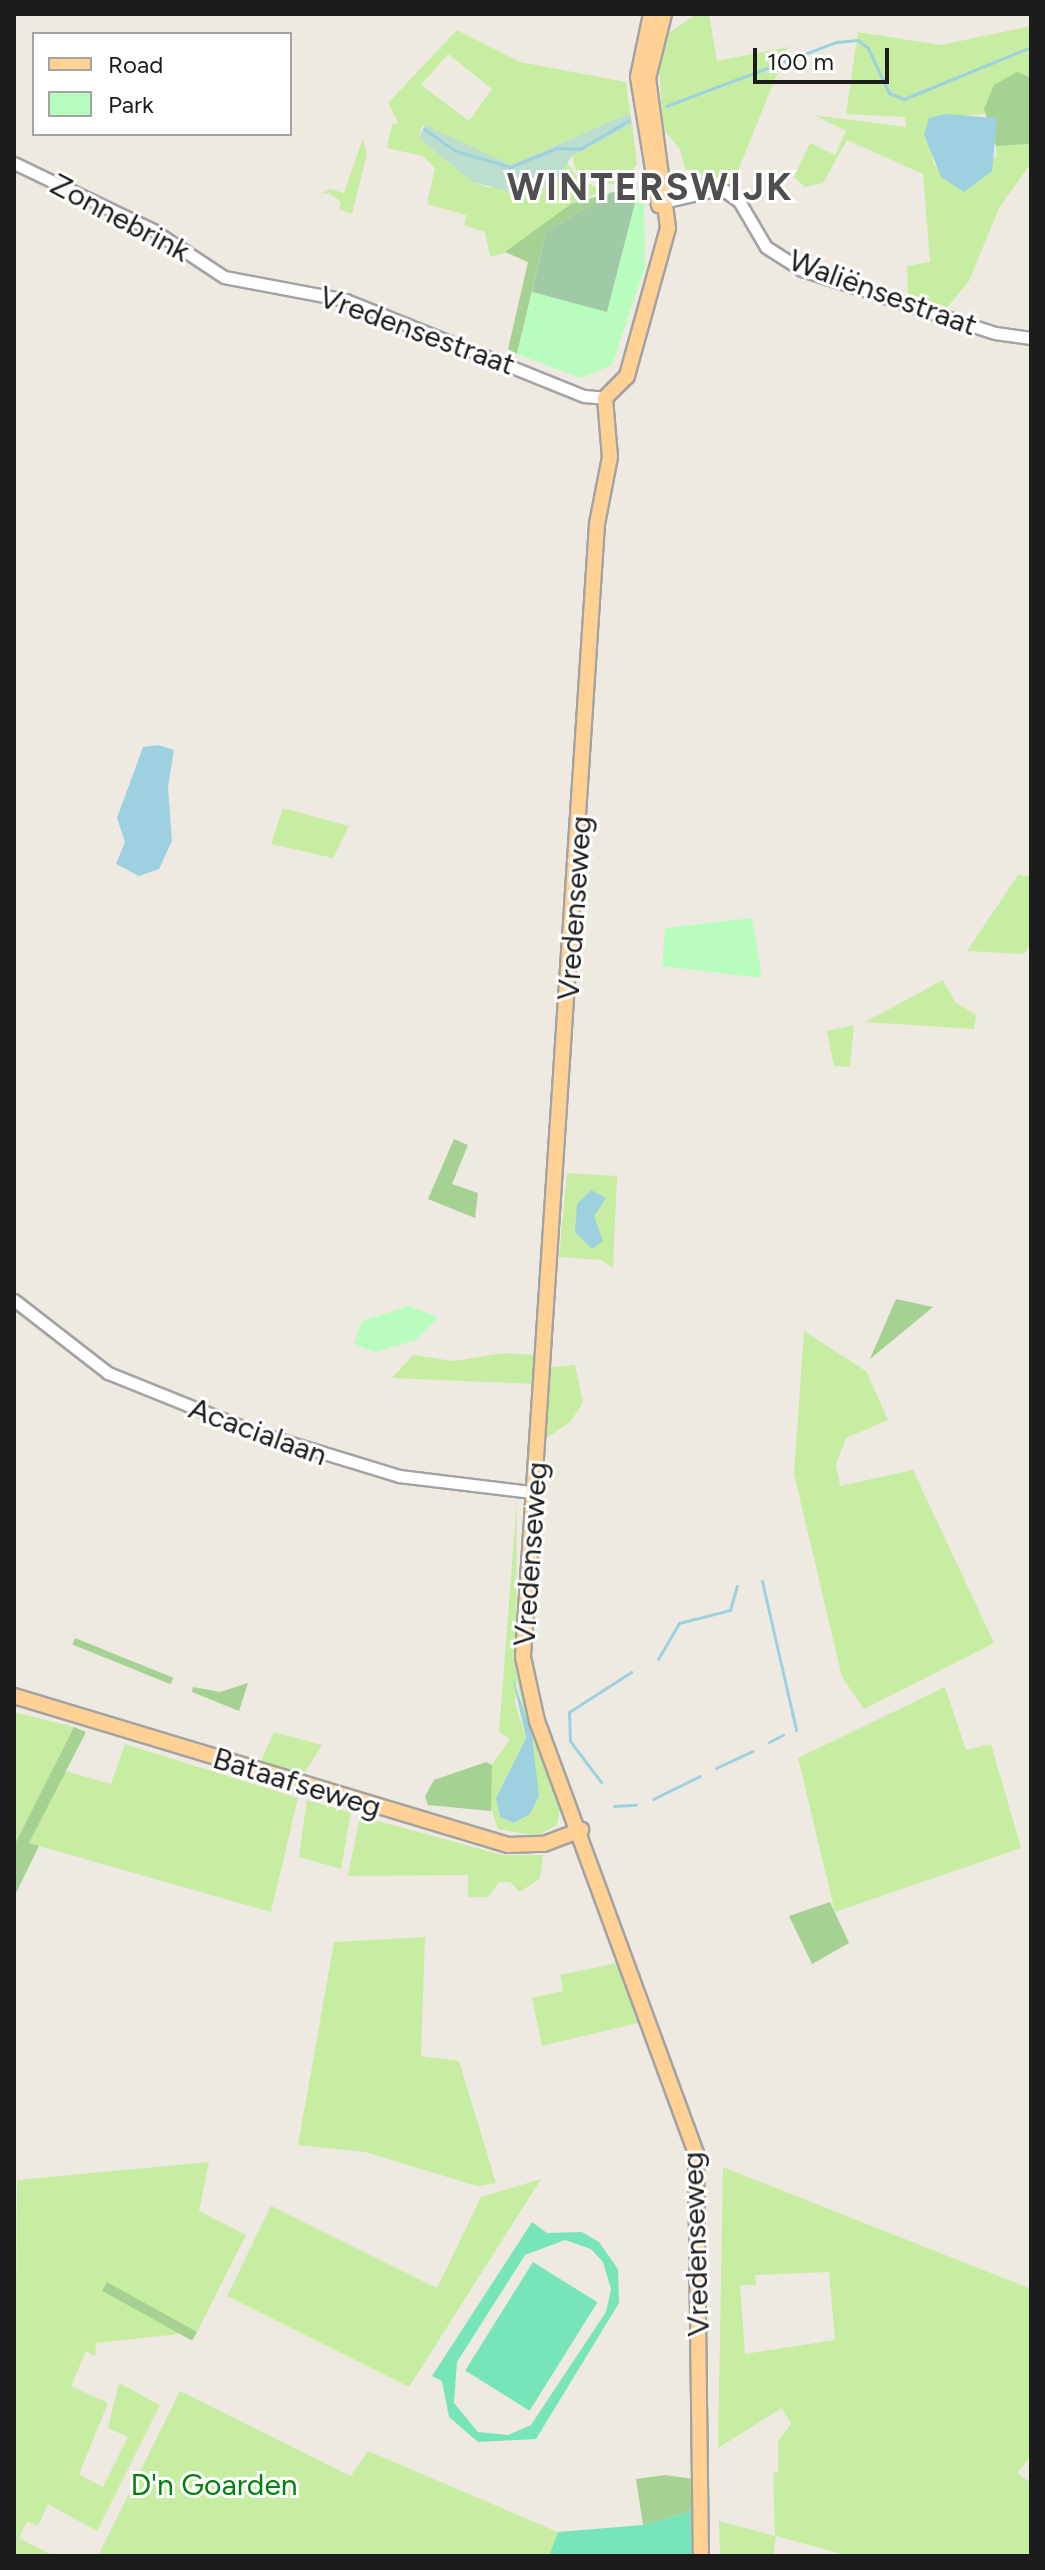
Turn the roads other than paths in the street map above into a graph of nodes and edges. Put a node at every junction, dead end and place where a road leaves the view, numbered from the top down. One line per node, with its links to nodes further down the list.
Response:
1 (651, 14): 4 (main road)
2 (664, 14): 4 (main road)
3 (14, 163): 5 (street, Zonnebrink)
4 (662, 196): 6 (street, Waliënsestraat); 7 (main road)
5 (224, 277): 7 (street, Vredensestraat)
6 (1031, 338)
7 (605, 398): 9 (main road, Vredenseweg)
8 (14, 1300): 9 (street, Acacialaan)
9 (532, 1492): 11 (main road, Vredenseweg)
10 (14, 1696): 11 (main road, Bataafseweg)
11 (581, 1830): 12 (main road, Vredenseweg)
12 (701, 2556)

